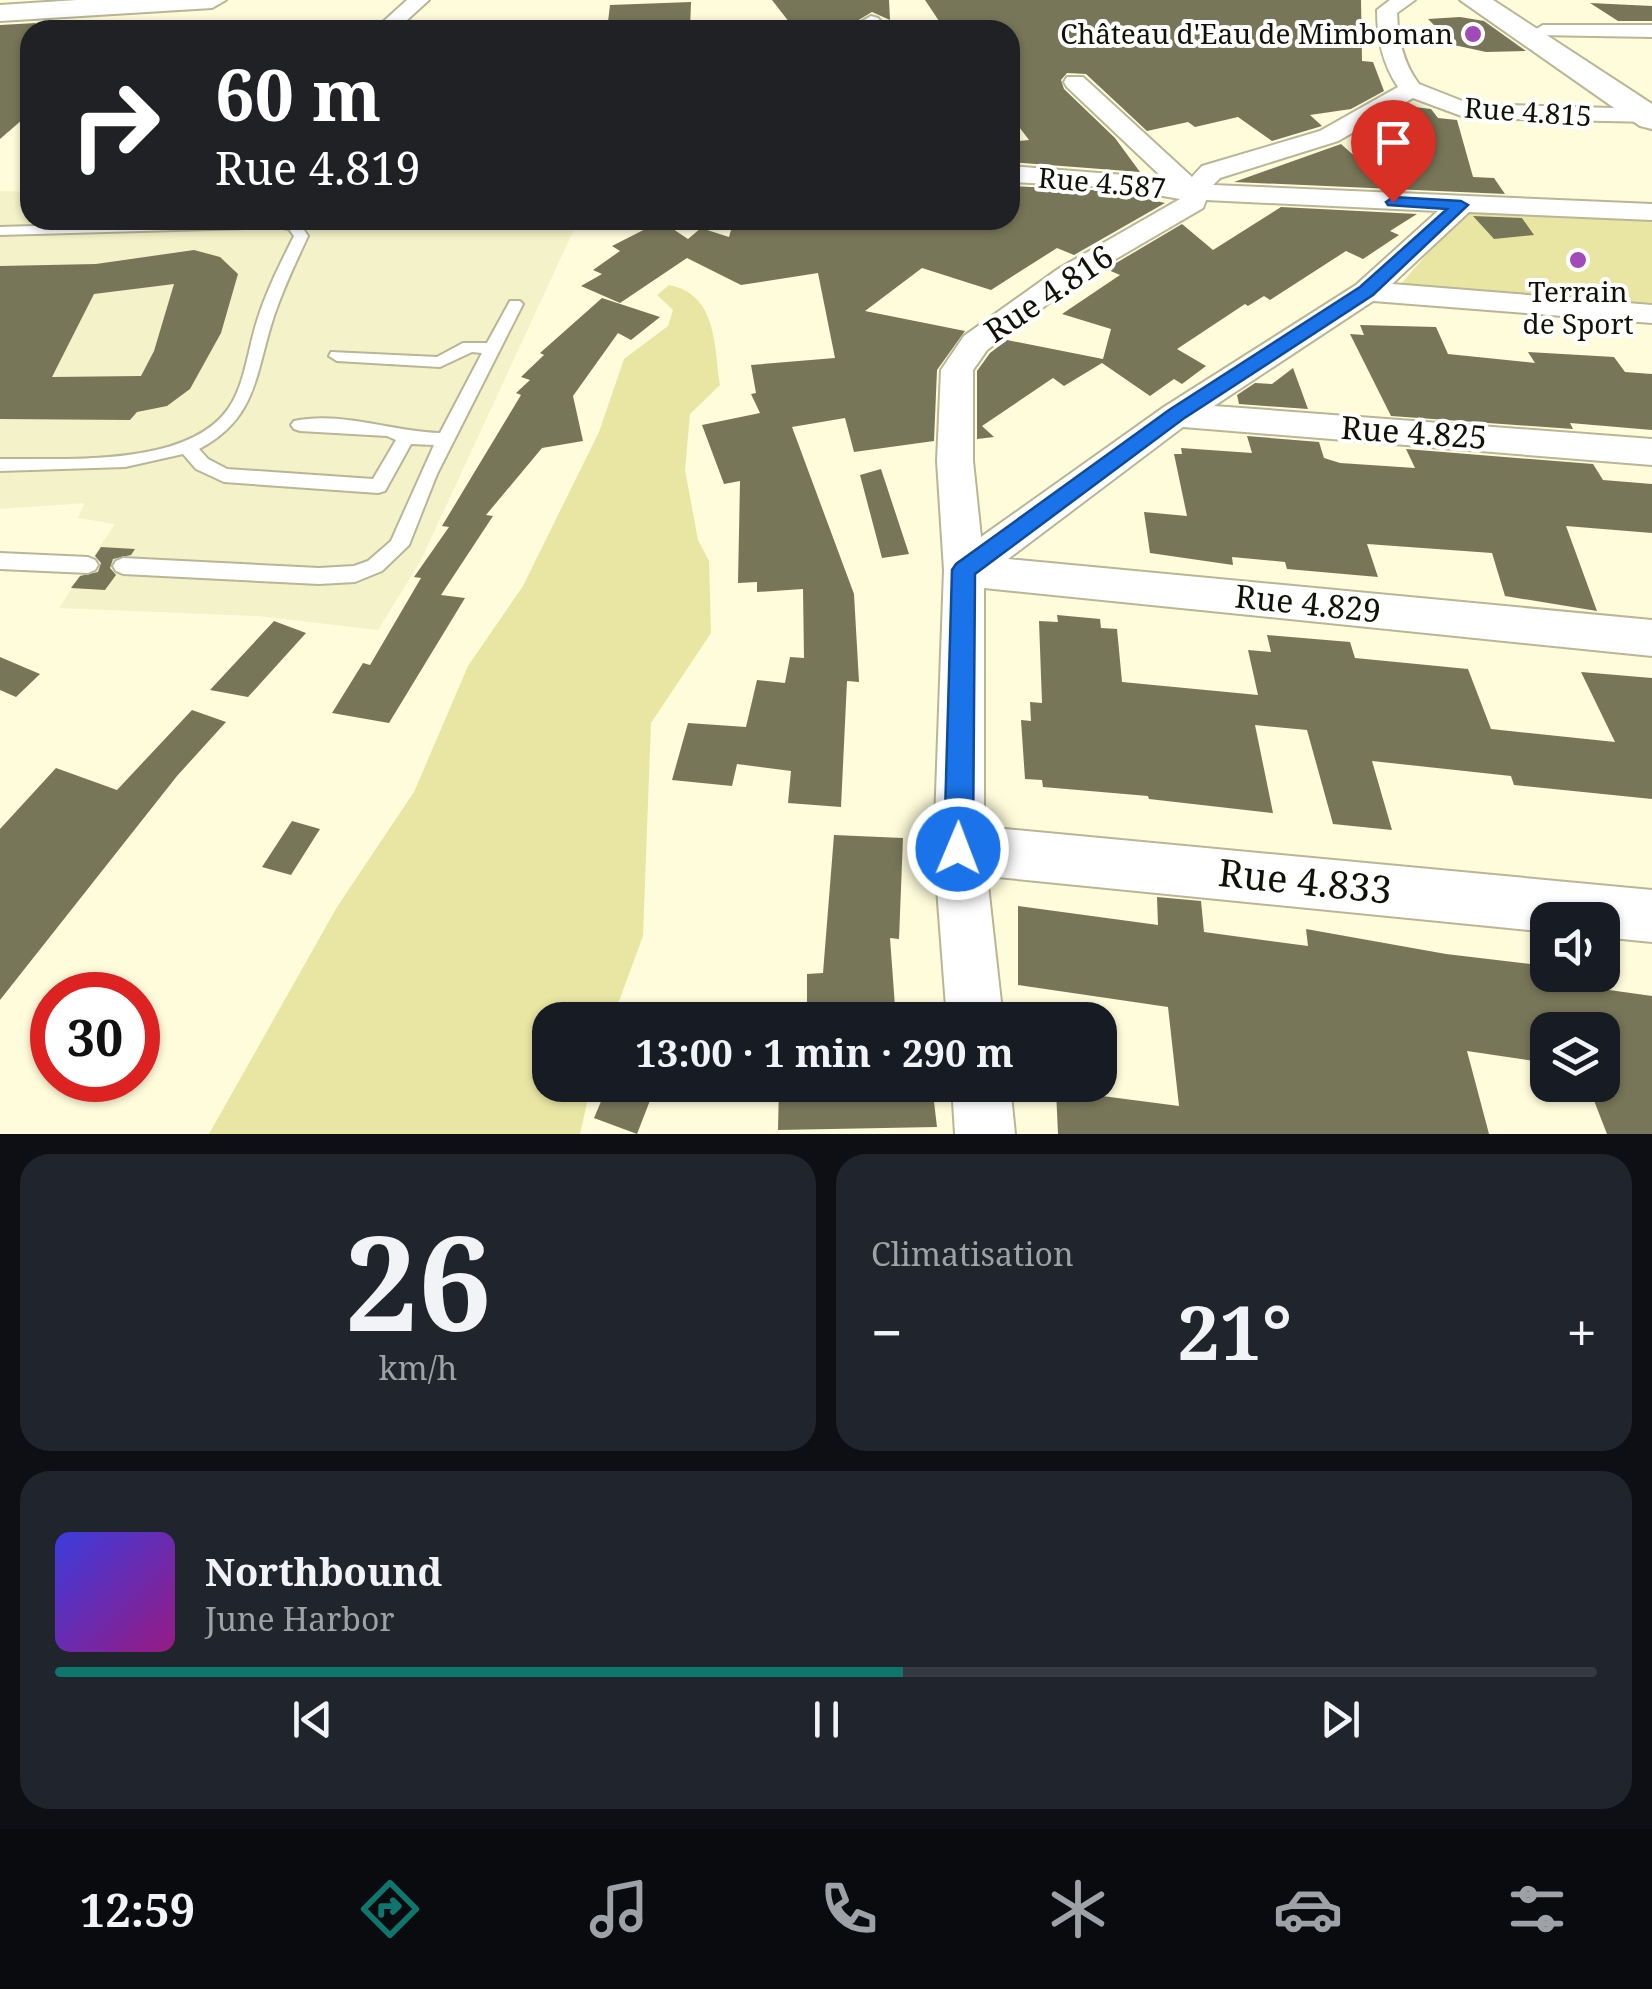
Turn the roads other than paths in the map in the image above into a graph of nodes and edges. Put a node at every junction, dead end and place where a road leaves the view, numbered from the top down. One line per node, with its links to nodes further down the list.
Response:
1 (212, 0): 6 (main road)
2 (419, 0): 8 (street)
3 (1404, 0): 12 (street)
4 (1474, 0): 13 (main road)
5 (1492, 0): 9 (main road)
6 (106, 3): 7 (main road)
7 (0, 13)
8 (396, 20)
9 (1544, 31): 10 (street); 13 (main road)
10 (1652, 31)
11 (1074, 82): 15 (street)
12 (1411, 89): 13 (street, Rue 4.815); 15 (street, Rue 4.816)
13 (1651, 113)
14 (1020, 174): 15 (street, Rue 4.587)
15 (1193, 192): 16 (street, Rue 4.587); 36 (street, Rue 4.816)
16 (1461, 205): 17 (street, Rue 4.587); 21 (street)
17 (1652, 212)
18 (56, 230): 20 (lane)
19 (296, 230): 30 (lane)
20 (0, 232)
21 (1366, 291): 23 (street); 26 (street)
22 (515, 304): 24 (lane)
23 (1652, 314)
24 (493, 348): 25 (lane); 29 (lane)
25 (337, 356)
26 (1176, 415): 31 (street, Rue 4.825); 36 (street)
27 (300, 425): 28 (lane)
28 (406, 438): 29 (lane); 30 (lane)
29 (446, 439): 35 (lane)
30 (188, 448): 32 (lane)
31 (1652, 452)
32 (0, 465)
33 (0, 561): 34 (lane)
34 (88, 565)
35 (123, 566)
36 (964, 570): 37 (street, Rue 4.829); 38 (street, Rue 4.816)
37 (1652, 638)
38 (958, 849): 39 (street, Rue 4.833); 40 (street, Rue 4.816)
39 (1652, 916)
40 (972, 1002)
41 (982, 1102): 42 (street)
42 (985, 1134)

